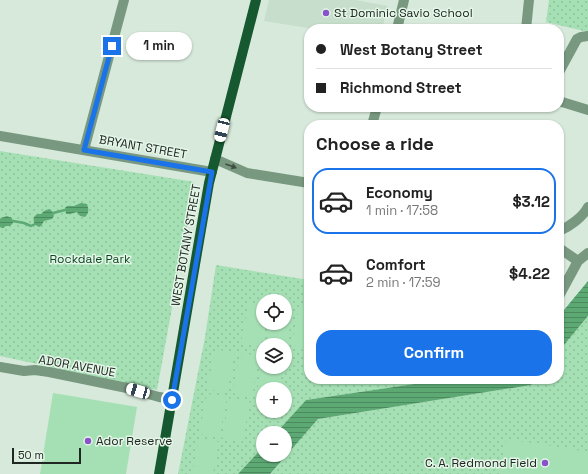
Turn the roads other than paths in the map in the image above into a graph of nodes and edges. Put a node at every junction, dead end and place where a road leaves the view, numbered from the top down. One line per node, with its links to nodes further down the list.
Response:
1 (124, 0): 12 (street)
2 (256, 0): 13 (main road, WEST BOTANY STREET)
3 (404, 0): 5 (street)
4 (529, 0): 6 (street)
5 (398, 24)
6 (527, 24)
7 (588, 36): 8 (street)
8 (564, 63)
9 (564, 103): 10 (street)
10 (588, 110)
11 (0, 136): 12 (street, BRYANT STREET)
12 (84, 150): 14 (street, BRYANT STREET)
13 (215, 159): 14 (main road, WEST BOTANY STREET); 15 (street, one-way to 15)
14 (212, 172): 23 (main road, WEST BOTANY STREET)
15 (304, 182)
16 (588, 208): 17 (street)
17 (564, 229)
18 (564, 251): 20 (street)
19 (588, 253): 20 (street)
20 (578, 261): 21 (street)
21 (564, 287)
22 (0, 367): 23 (street, ADOR AVENUE)
23 (172, 400): 24 (main road, WEST BOTANY STREET)
24 (159, 474)

